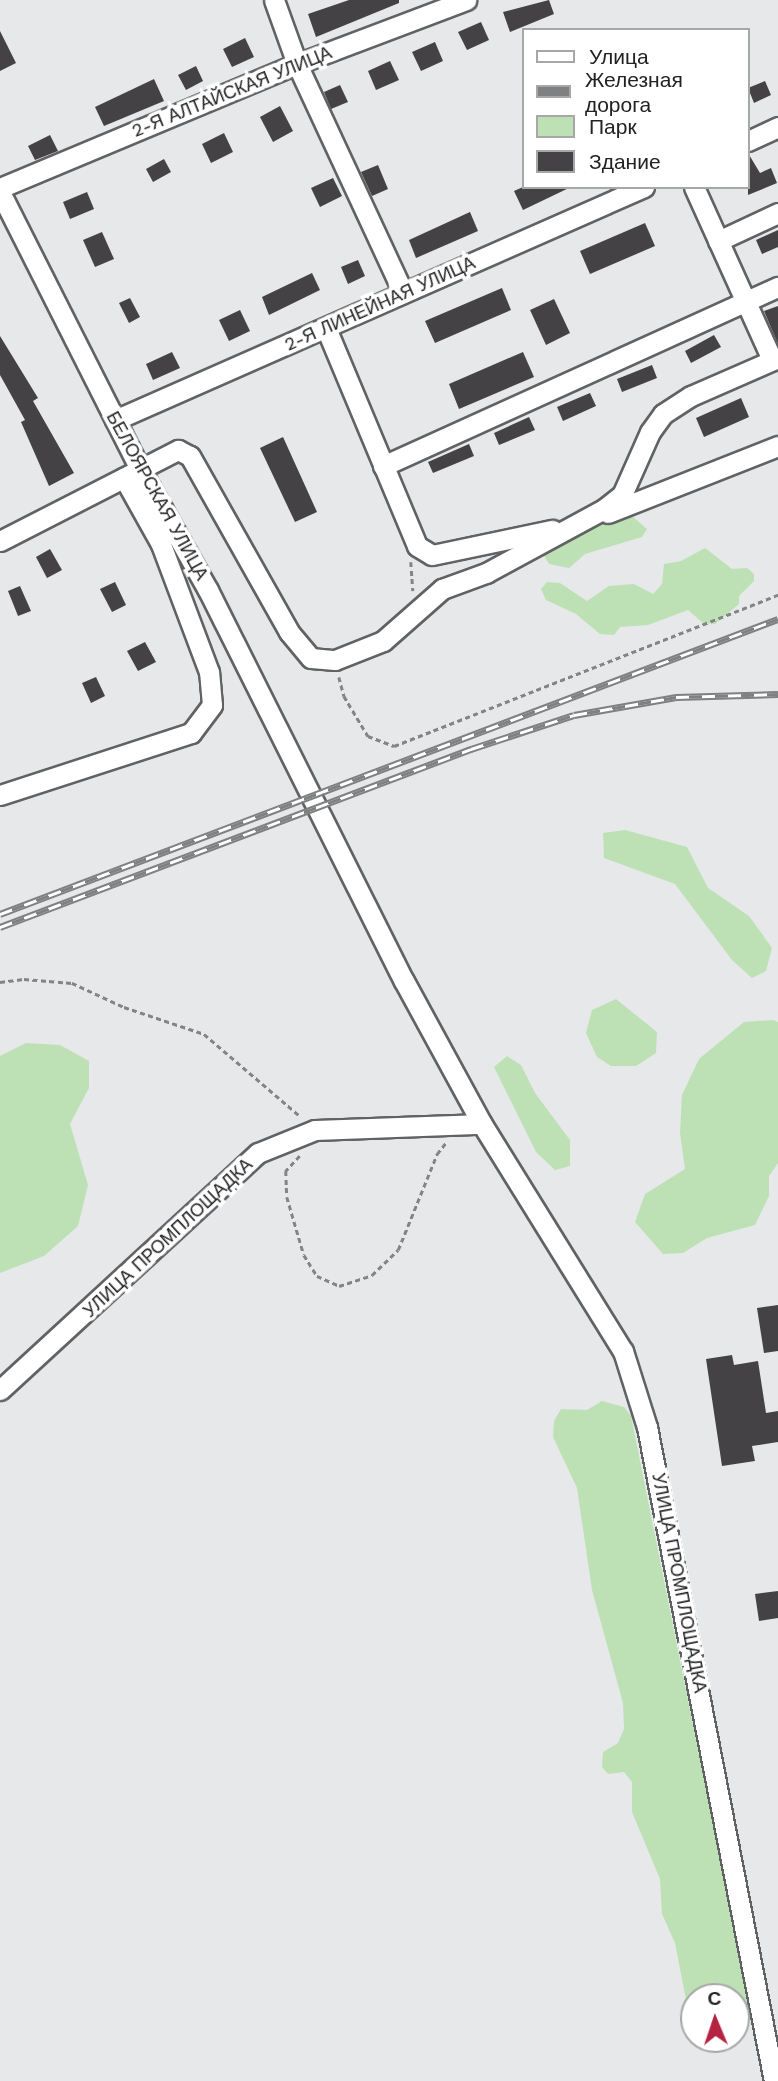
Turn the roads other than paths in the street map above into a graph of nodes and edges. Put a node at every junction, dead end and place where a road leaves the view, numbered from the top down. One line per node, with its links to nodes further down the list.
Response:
1 (274, 0): 3 (street)
2 (466, 0): 3 (street, 2-Я АЛТАЙСКАЯ УЛИЦА)
3 (297, 64): 8 (street, 2-Я АЛТАЙСКАЯ УЛИЦА); 12 (street)
4 (778, 127): 5 (street)
5 (750, 140)
6 (639, 189): 12 (street, 2-Я ЛИНЕЙНАЯ УЛИЦА)
7 (695, 189): 10 (street)
8 (0, 190): 16 (street, БЕЛОЯРСКАЯ УЛИЦА)
9 (778, 213): 10 (street)
10 (718, 241): 13 (street)
11 (778, 287): 13 (street)
12 (403, 292): 14 (street, 2-Я ЛИНЕЙНАЯ УЛИЦА)
13 (745, 302): 15 (street); 18 (street)
14 (326, 328): 16 (street, 2-Я ЛИНЕЙНАЯ УЛИЦА); 18 (street)
15 (775, 359): 20 (street)
16 (115, 420): 19 (street, БЕЛОЯРСКАЯ УЛИЦА)
17 (778, 446): 20 (street)
18 (383, 466): 20 (street)
19 (132, 474): 20 (street); 21 (street); 22 (street); 23 (street, БЕЛОЯРСКАЯ УЛИЦА)
20 (579, 524)
21 (0, 541)
22 (0, 795)
23 (312, 800): 24 (street, УЛИЦА ПРОМПЛОЩАДКА)
24 (482, 1124): 25 (street, УЛИЦА ПРОМПЛОЩАДКА); 26 (street, УЛИЦА ПРОМПЛОЩАДКА)
25 (0, 1390)
26 (774, 2081)

